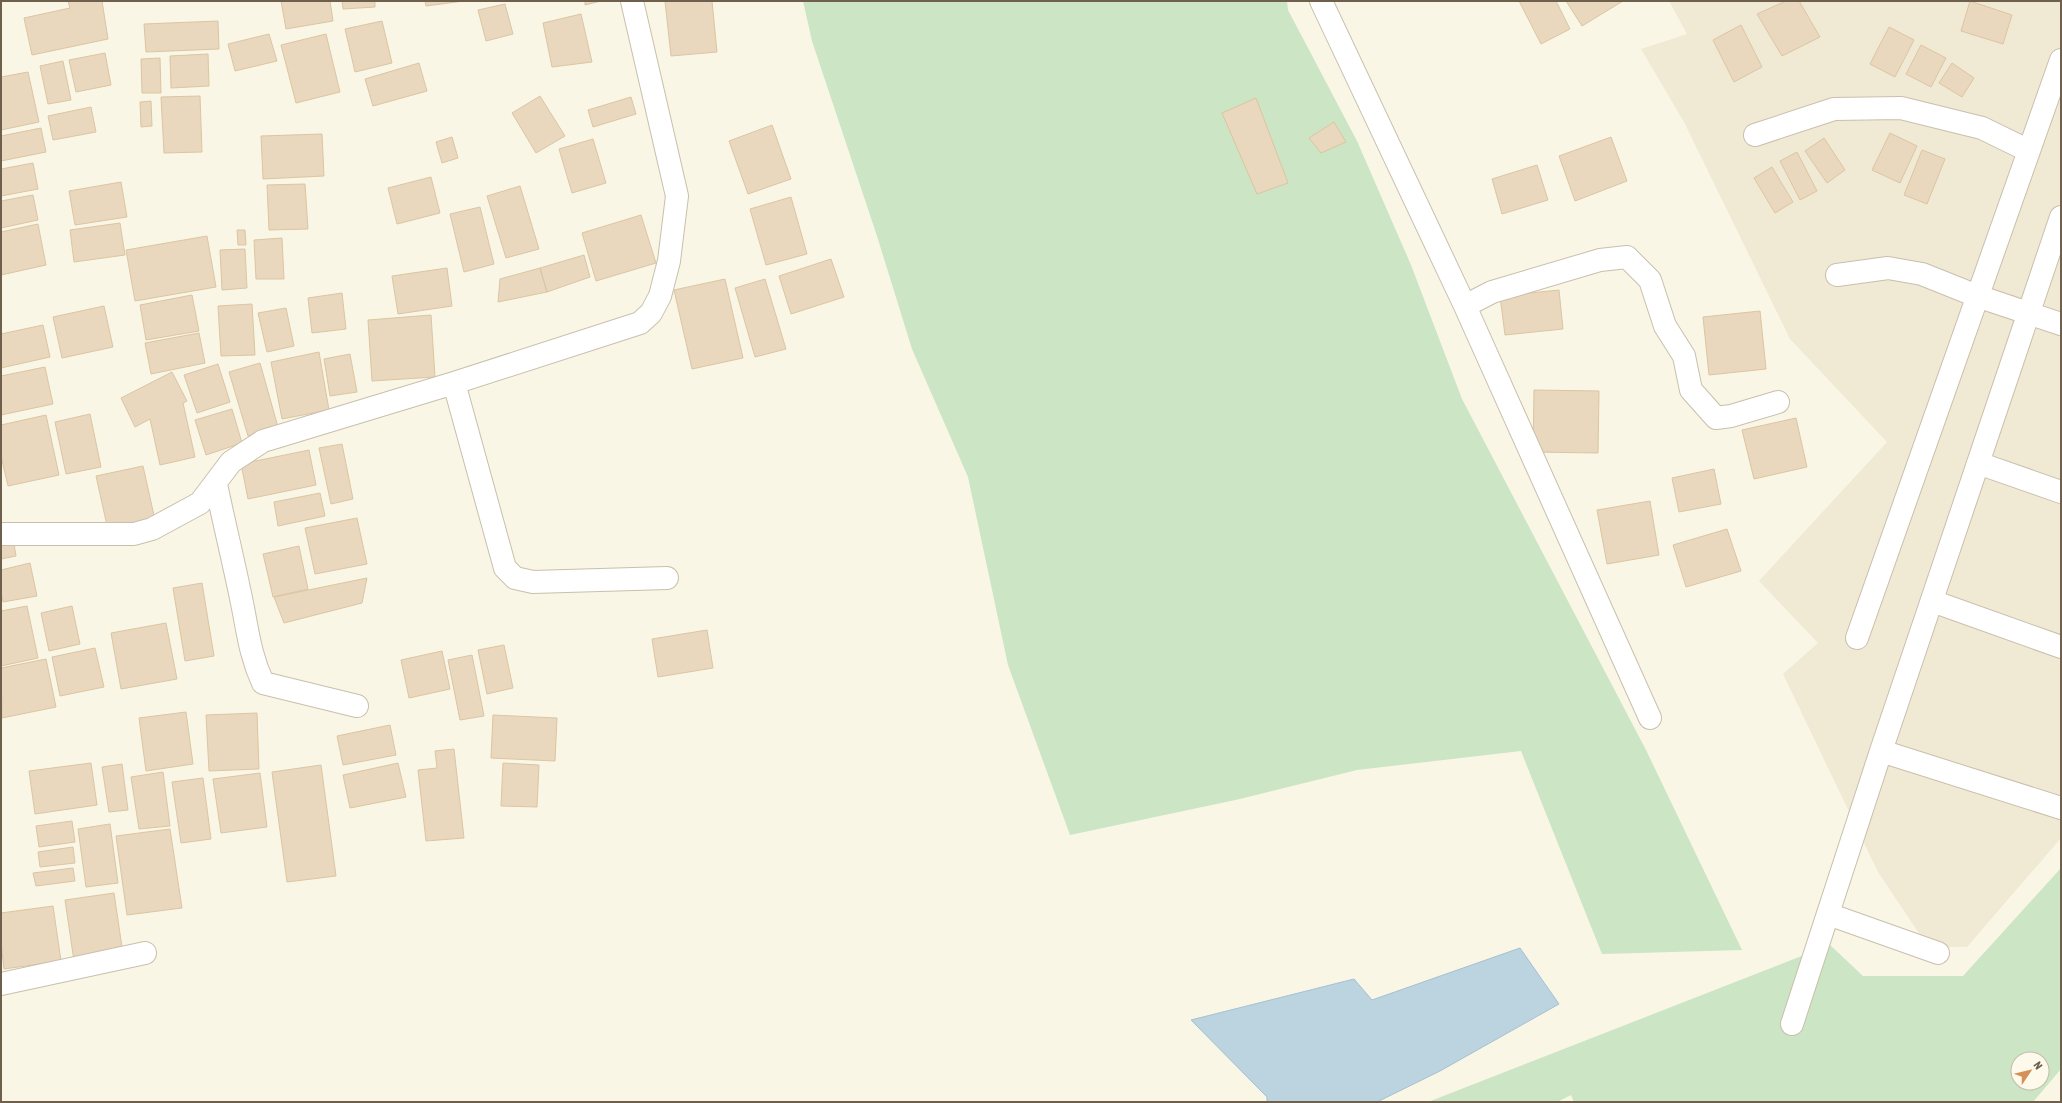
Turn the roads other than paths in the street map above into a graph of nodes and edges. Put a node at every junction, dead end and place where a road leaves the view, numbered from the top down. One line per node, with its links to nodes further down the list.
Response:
1 (632, 1): 12 (street)
2 (1321, 1): 9 (street)
3 (2061, 60): 5 (street)
4 (1755, 135): 5 (street)
5 (2029, 151): 8 (street)
6 (2061, 217): 10 (street)
7 (1837, 275): 8 (street)
8 (1977, 296): 10 (street); 20 (street)
9 (1465, 306): 13 (street); 23 (street)
10 (2028, 314): 11 (street); 14 (street)
11 (2061, 324)
12 (454, 383): 15 (street); 18 (street)
13 (1778, 402)
14 (1978, 464): 16 (street); 19 (street)
15 (216, 484): 17 (street); 22 (street)
16 (2061, 492)
17 (1, 534)
18 (667, 578)
19 (1932, 601): 21 (street); 24 (street)
20 (1857, 638)
21 (2061, 647)
22 (357, 706)
23 (1650, 718)
24 (1881, 751): 25 (street); 26 (street)
25 (2061, 808)
26 (1828, 914): 28 (street); 30 (street)
27 (145, 953): 29 (street)
28 (1938, 953)
29 (1, 984)
30 (1792, 1024)

